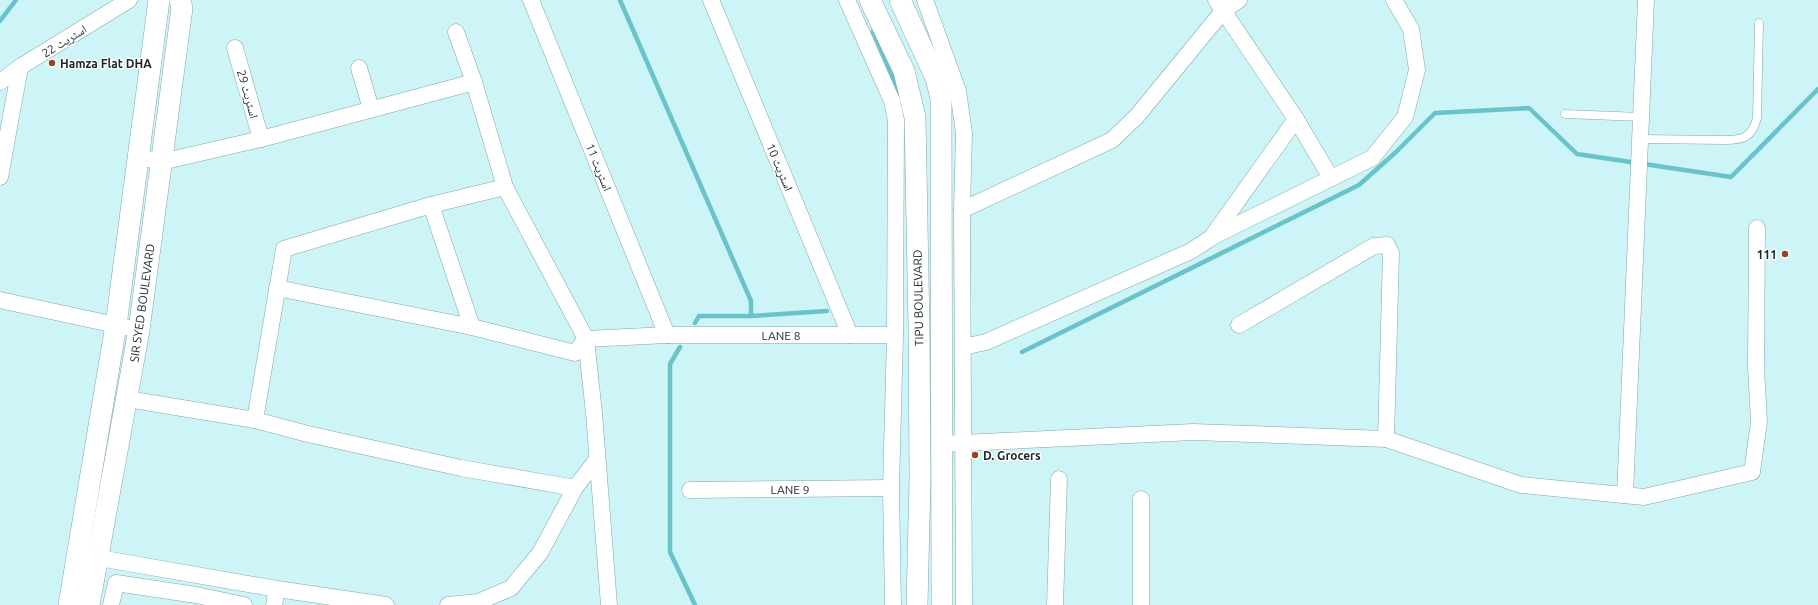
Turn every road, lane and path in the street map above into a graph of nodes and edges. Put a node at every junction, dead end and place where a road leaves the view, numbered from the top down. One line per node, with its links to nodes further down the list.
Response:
1 (129, 0): 17 (street, اسٹریٹ 22)
2 (159, 0): 27 (street, SIR SYED BOULEVARD)
3 (180, 0): 28 (street, SIR SYED BOULEVARD)
4 (531, 0): 45 (street, اسٹریٹ 11)
5 (711, 0): 46 (street, اسٹریٹ 10)
6 (847, 0): 31 (street)
7 (870, 0): 32 (street, TIPU BOULEVARD)
8 (900, 0): 33 (street, TIPU BOULEVARD)
9 (925, 0): 36 (street)
10 (1239, 0): 13 (street)
11 (1394, 0): 30 (street)
12 (1646, 0): 23 (street)
13 (1220, 5): 24 (street); 36 (street)
14 (1759, 23): 26 (lane)
15 (456, 32): 20 (street)
16 (235, 48): 25 (street, اسٹریٹ 29)
17 (20, 68): 19 (street, اسٹریٹ 22); 29 (street)
18 (359, 68): 21 (street)
19 (0, 82)
20 (474, 82): 21 (street); 34 (street)
21 (371, 109): 25 (street)
22 (1565, 114): 23 (lane)
23 (1641, 117): 26 (street)
24 (1296, 119): 30 (street); 38 (street)
25 (261, 139): 28 (street)
26 (1640, 145): 60 (street)
27 (139, 157): 28 (street); 42 (street, SIR SYED BOULEVARD)
28 (161, 162): 44 (street, SIR SYED BOULEVARD)
29 (0, 176)
30 (1331, 178): 38 (street)
31 (896, 183): 32 (street); 47 (street)
32 (916, 183): 33 (street); 75 (street, TIPU BOULEVARD)
33 (941, 185): 53 (street, TIPU BOULEVARD)
34 (506, 187): 35 (street); 48 (street)
35 (431, 205): 39 (street); 43 (street)
36 (962, 210): 49 (street)
37 (1757, 228): 60 (street)
38 (1211, 238): 49 (street)
39 (277, 288): 43 (street); 51 (street)
40 (0, 300): 42 (street)
41 (1239, 324): 52 (street)
42 (116, 325): 44 (street); 66 (street, SIR SYED BOULEVARD)
43 (472, 327): 48 (street)
44 (139, 330): 50 (street, SIR SYED BOULEVARD)
45 (667, 335): 46 (street, LANE 8); 48 (street, LANE 8)
46 (850, 335): 47 (street, LANE 8)
47 (895, 335): 58 (street)
48 (586, 339): 55 (street)
49 (963, 347): 54 (street)
50 (127, 399): 51 (street); 62 (street, SIR SYED BOULEVARD)
51 (255, 420): 57 (street)
52 (1386, 439): 54 (street); 60 (street)
53 (942, 444): 54 (street); 76 (street, TIPU BOULEVARD)
54 (964, 444): 77 (street)
55 (597, 459): 57 (street); 73 (street)
56 (1060, 480): 78 (street)
57 (575, 488): 72 (street)
58 (891, 488): 59 (street, LANE 9); 74 (street)
59 (690, 490)
60 (1625, 495)
61 (1141, 499): 79 (street)
62 (99, 558): 63 (street); 67 (street, SIR SYED BOULEVARD)
63 (277, 589): 64 (street); 70 (street)
64 (298, 598): 71 (street)
65 (194, 600): 68 (street); 69 (street)
66 (69, 605)
67 (89, 605)
68 (111, 605)
69 (244, 605)
70 (274, 605)
71 (386, 605)
72 (448, 605)
73 (609, 605)
74 (893, 605)
75 (917, 605)
76 (942, 605)
77 (964, 605)
78 (1055, 605)
79 (1141, 605)

